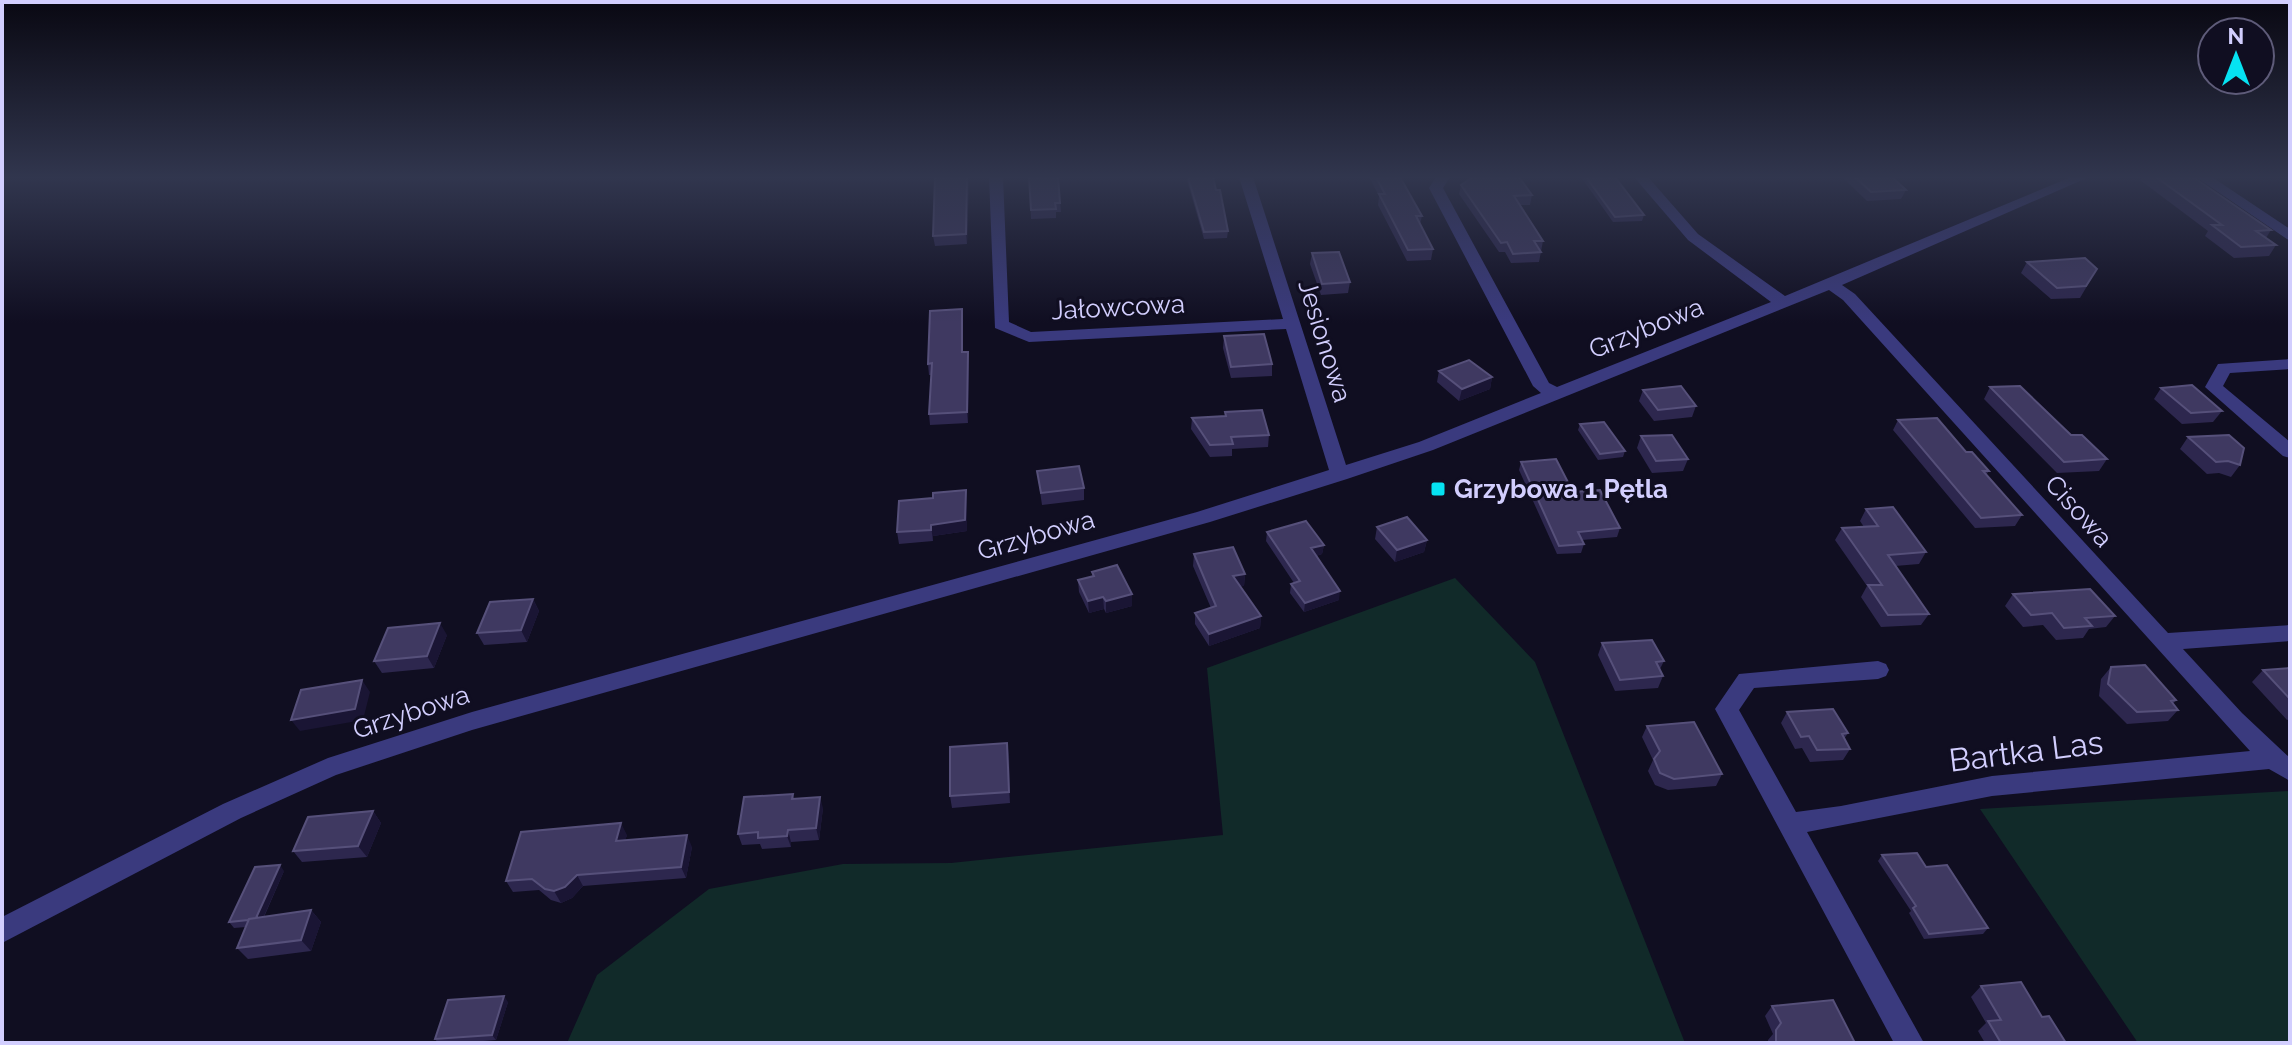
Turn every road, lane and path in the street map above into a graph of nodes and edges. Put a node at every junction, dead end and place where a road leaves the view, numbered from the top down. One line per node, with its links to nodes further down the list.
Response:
1 (998, 226): 8 (street, Jałowcowa)
2 (1261, 226): 8 (street, Jesionowa)
3 (1456, 226): 10 (street)
4 (1683, 226): 7 (street)
5 (1967, 226): 6 (street, Grzybowa)
6 (1830, 284): 7 (street, Grzybowa); 14 (street, Cisowa)
7 (1782, 302): 10 (street, Grzybowa)
8 (1292, 324): 12 (street, Jesionowa)
9 (2290, 364): 11 (street)
10 (1557, 395): 12 (street, Grzybowa)
11 (2290, 452)
12 (1340, 475): 18 (street, Grzybowa)
13 (2290, 633): 14 (street)
14 (2164, 642): 16 (street, Cisowa)
15 (1878, 670): 17 (street)
16 (2281, 765): 17 (street, Bartka Las)
17 (1790, 823): 19 (street)
18 (2, 931)
19 (1910, 1043)

